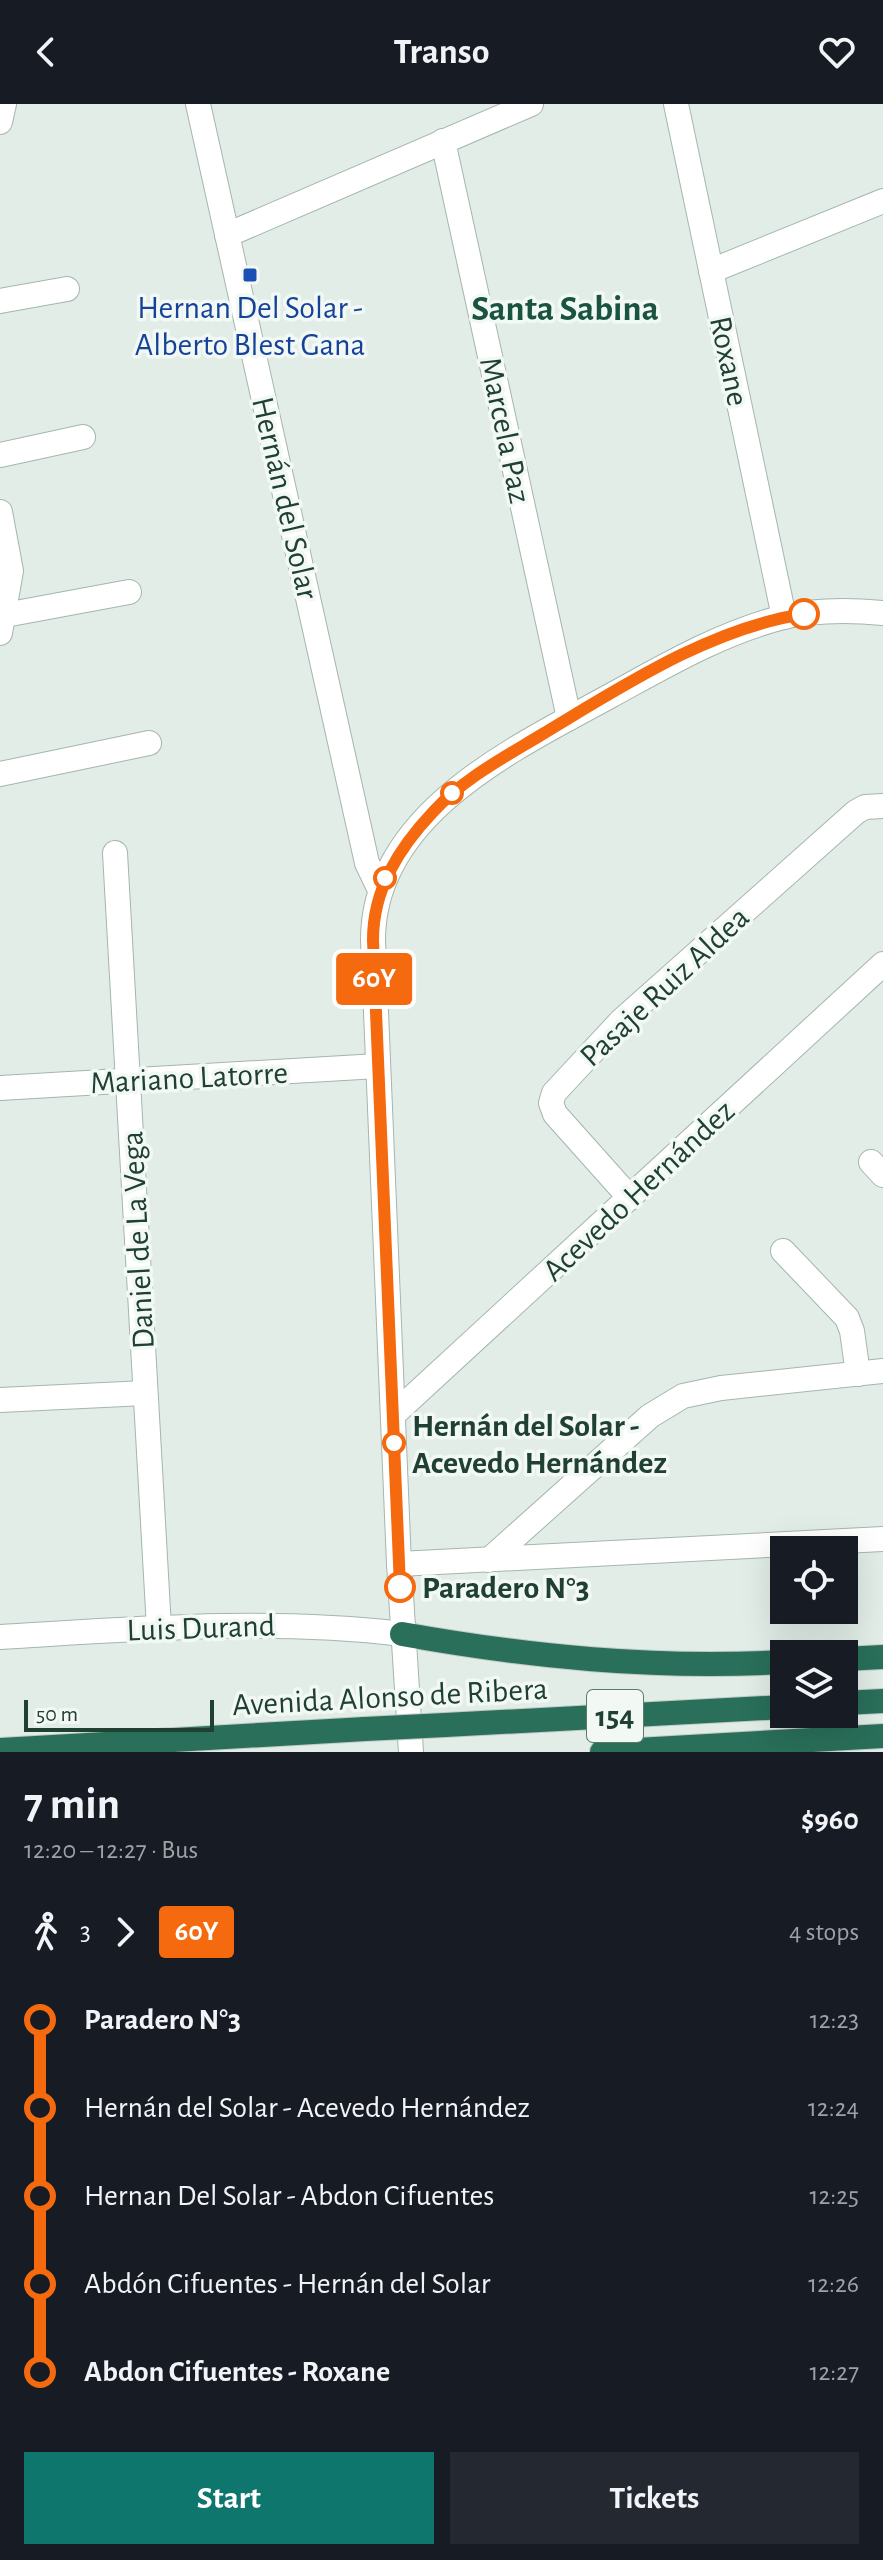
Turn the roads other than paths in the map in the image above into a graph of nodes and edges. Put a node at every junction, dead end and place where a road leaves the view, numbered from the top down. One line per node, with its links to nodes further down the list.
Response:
1 (4, 104): 5 (street)
2 (198, 104): 8 (street, Hernán del Solar)
3 (531, 104): 6 (street)
4 (676, 104): 9 (street, Roxane)
5 (0, 122)
6 (443, 141): 8 (street); 19 (street, Marcela Paz)
7 (883, 201): 9 (street)
8 (227, 235): 24 (street, Hernán del Solar)
9 (711, 271): 17 (street, Roxane)
10 (67, 289): 11 (street)
11 (0, 301)
12 (83, 437): 13 (street)
13 (0, 455)
14 (0, 512): 18 (street)
15 (129, 592): 18 (street)
16 (883, 613): 17 (street)
17 (784, 617): 19 (street)
18 (2, 624)
19 (569, 718): 24 (street)
20 (149, 743): 21 (street)
21 (0, 774)
22 (883, 806): 29 (street, Pasaje Ruiz Aldea)
23 (115, 853): 27 (street, Daniel de La Vega)
24 (380, 890): 26 (street)
25 (883, 964): 29 (street, Acevedo Hernández)
26 (378, 1066): 27 (street, Mariano Latorre); 35 (street)
27 (128, 1081): 28 (street, Mariano Latorre); 33 (street, Daniel de La Vega)
28 (0, 1088)
29 (630, 1198): 35 (street, Acevedo Hernández)
30 (783, 1251): 32 (street)
31 (883, 1371): 32 (street)
32 (858, 1374): 37 (street)
33 (145, 1393): 34 (street); 39 (street, Daniel de La Vega)
34 (0, 1400)
35 (393, 1415): 38 (street)
36 (883, 1539): 37 (street)
37 (489, 1560): 38 (street)
38 (399, 1564): 40 (street)
39 (159, 1628): 40 (street, Luis Durand); 41 (street, Luis Durand)
40 (402, 1634): 44 (highway); 50 (street)
41 (0, 1637)
42 (883, 1657): 43 (highway)
43 (858, 1658)
44 (770, 1662)
45 (883, 1701): 46 (highway)
46 (858, 1702)
47 (770, 1708): 49 (highway, Avenida Alonso de Ribera / 154, bridge)
48 (883, 1736): 51 (highway, 154)
49 (0, 1750)
50 (411, 1752)
51 (602, 1752)

